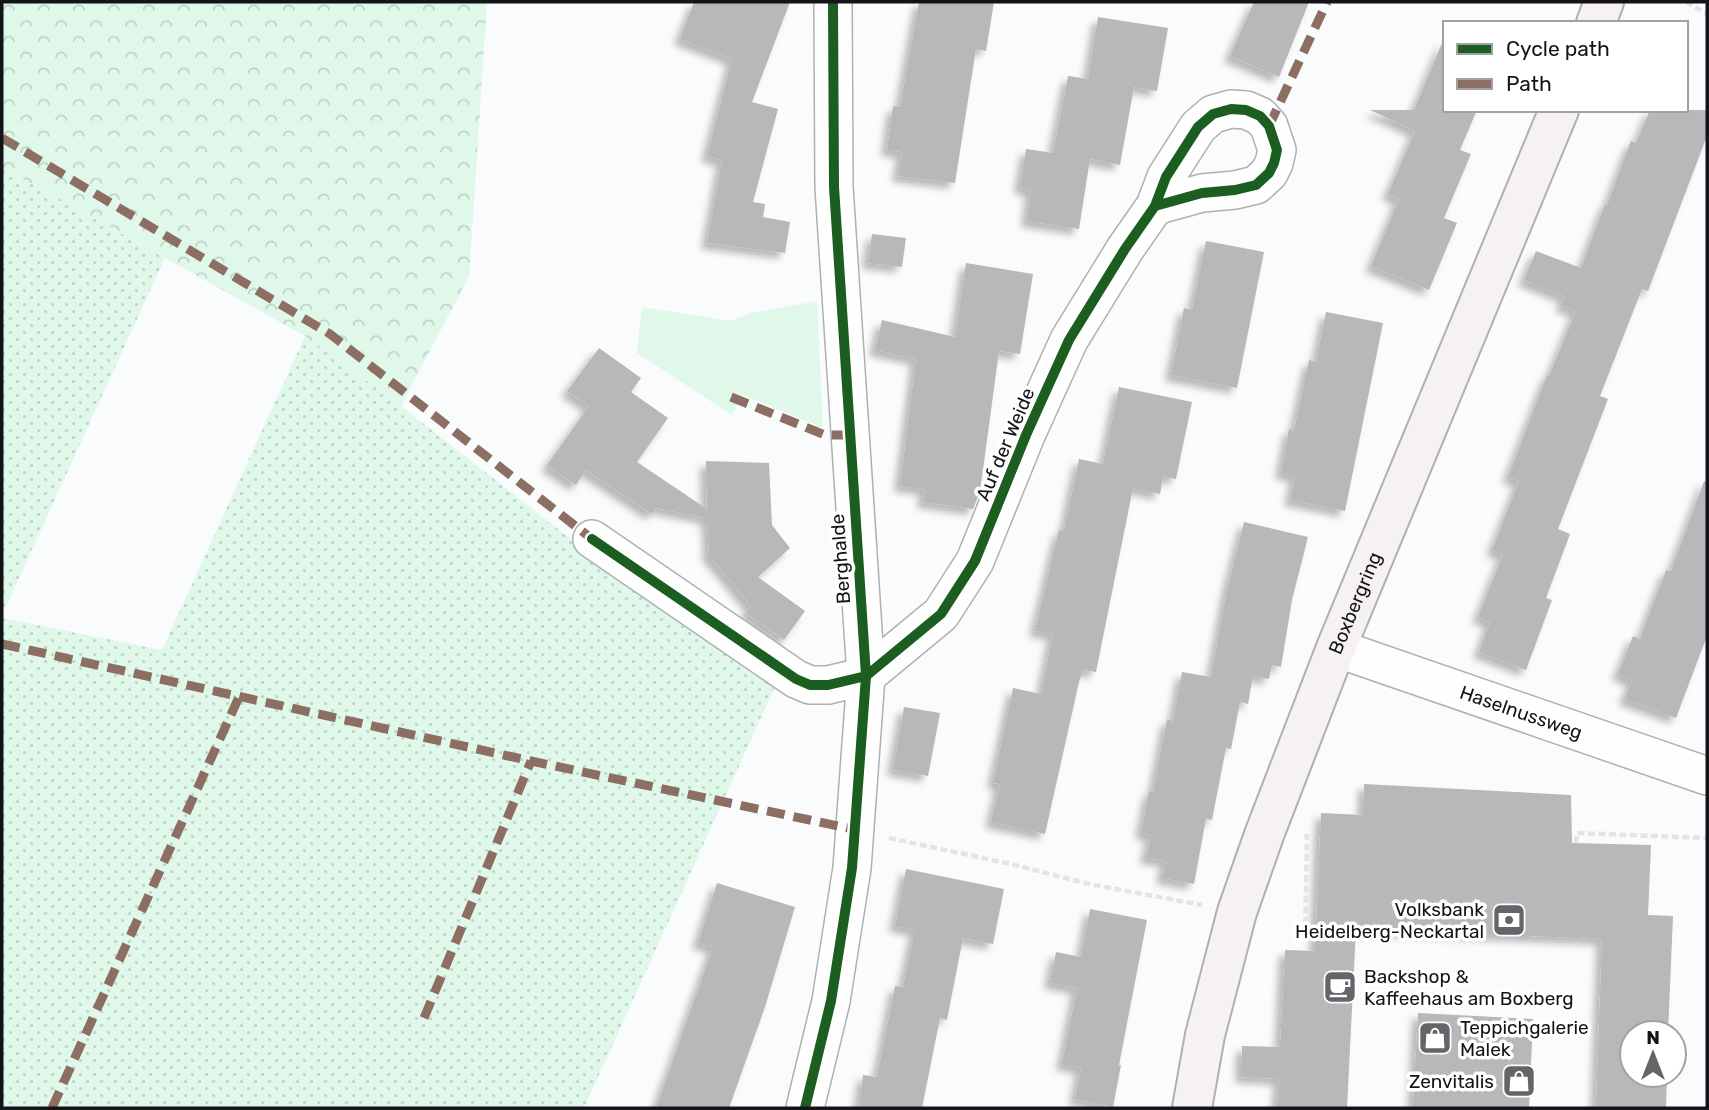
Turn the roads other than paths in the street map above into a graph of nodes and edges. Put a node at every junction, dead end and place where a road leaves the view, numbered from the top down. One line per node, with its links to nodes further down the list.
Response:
1 (833, 2): 8 (street, Berghalde)
2 (1604, 2): 3 (street)
3 (1597, 21)
4 (1558, 112): 7 (street, Boxbergring)
5 (1155, 206): 8 (street, Auf der Weide)
6 (592, 539): 8 (street)
7 (1336, 648): 9 (street, Haselnussweg); 11 (street, Boxbergring)
8 (866, 676): 10 (street, Berghalde)
9 (1707, 776)
10 (805, 1108)
11 (1192, 1108)

